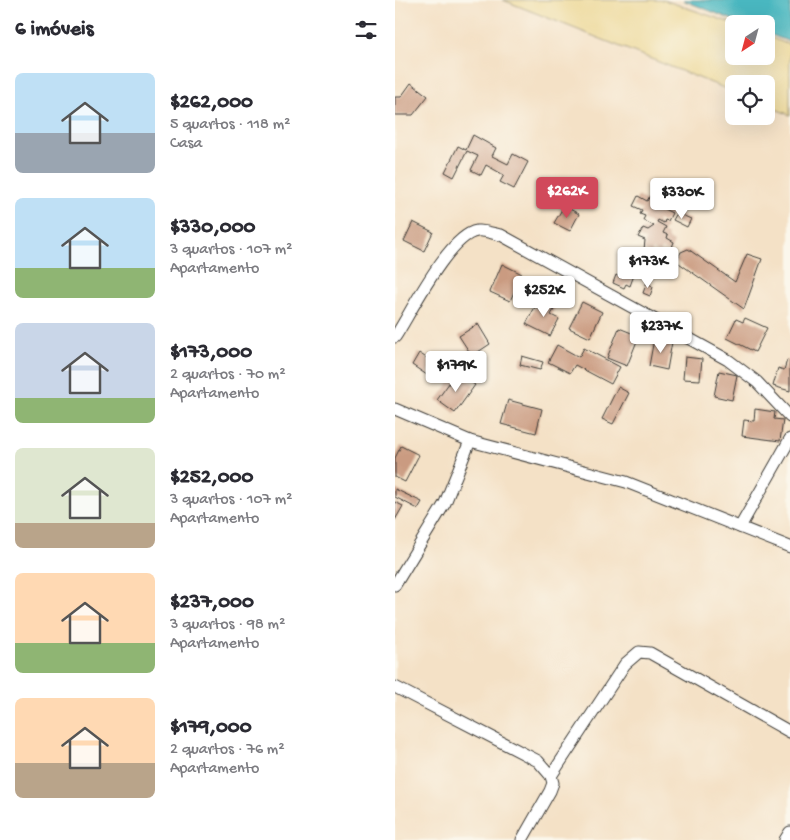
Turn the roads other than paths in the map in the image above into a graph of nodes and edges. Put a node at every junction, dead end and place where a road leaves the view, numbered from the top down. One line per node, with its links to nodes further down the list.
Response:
1 (395, 337): 3 (street)
2 (395, 409): 5 (street)
3 (790, 417)
4 (790, 439): 6 (street)
5 (470, 441): 6 (street); 8 (street)
6 (740, 527): 7 (street)
7 (790, 547)
8 (395, 585)
9 (395, 687): 11 (street)
10 (790, 732): 11 (street)
11 (551, 776): 13 (street)
12 (790, 832): 14 (street)
13 (522, 840)
14 (785, 840)

